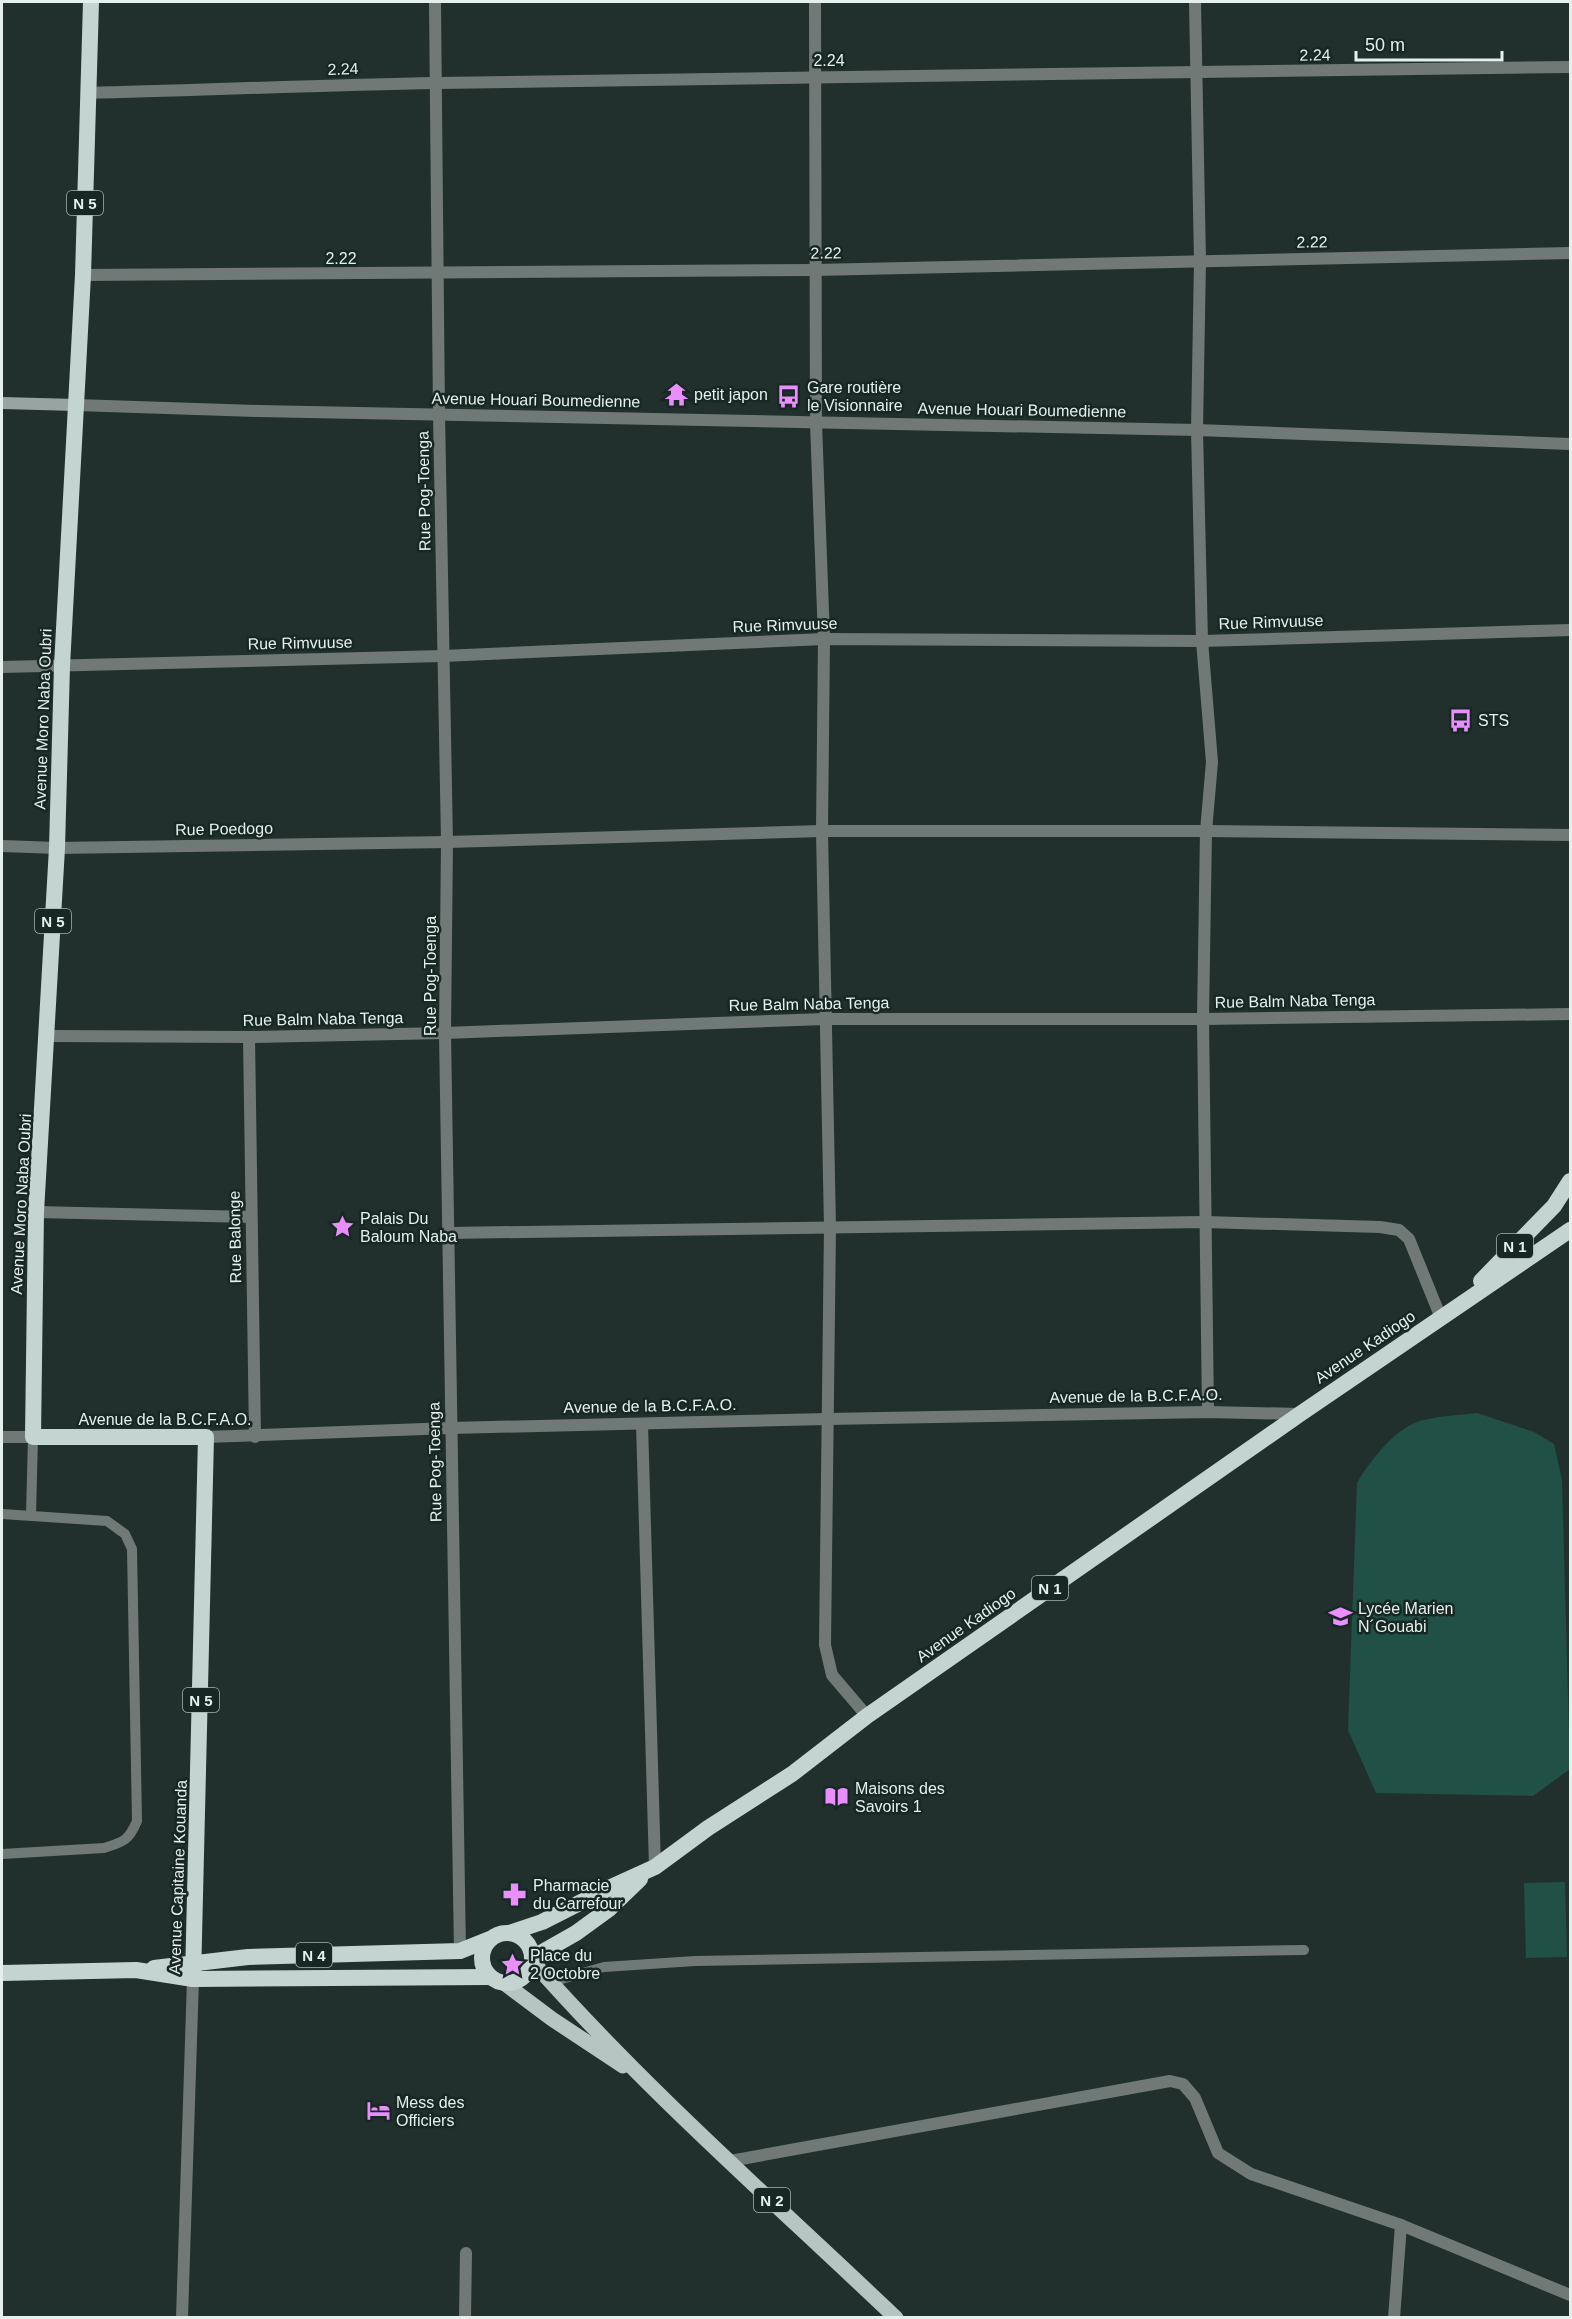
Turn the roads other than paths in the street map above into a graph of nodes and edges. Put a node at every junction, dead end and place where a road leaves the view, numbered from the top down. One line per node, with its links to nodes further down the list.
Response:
1 (91, 2): 9 (highway, Avenue Moro Naba Oubri / N 5)
2 (435, 2): 8 (street, Rue Pog-Toenga)
3 (815, 2): 7 (street)
4 (1195, 2): 6 (street)
5 (1570, 67): 6 (street, 2.24)
6 (1195, 74): 7 (street, 2.24); 11 (street)
7 (816, 76): 8 (street, 2.24); 12 (street)
8 (435, 83): 9 (street, 2.24); 13 (street, Rue Pog-Toenga)
9 (88, 93): 14 (highway, Avenue Moro Naba Oubri / N 5)
10 (1570, 253): 11 (street, 2.22)
11 (1200, 261): 12 (street, 2.22); 19 (street)
12 (815, 270): 13 (street, 2.22); 18 (street)
13 (437, 274): 14 (street, 2.22); 17 (street, Rue Pog-Toenga)
14 (83, 275): 16 (highway, Avenue Moro Naba Oubri / N 5)
15 (2, 402): 16 (main road)
16 (76, 405): 17 (street, Avenue Houari Boumedienne); 25 (highway, Avenue Moro Naba Oubri / N 5)
17 (439, 414): 18 (street, Avenue Houari Boumedienne); 24 (street, Rue Pog-Toenga)
18 (816, 423): 19 (street, Avenue Houari Boumedienne); 22 (street)
19 (1197, 430): 20 (street, Avenue Houari Boumedienne); 23 (street)
20 (1570, 444)
21 (1570, 630): 23 (street, Rue Rimvuuse)
22 (824, 639): 23 (street, Rue Rimvuuse); 24 (street, Rue Rimvuuse); 27 (street)
23 (1202, 640): 28 (street)
24 (443, 656): 25 (street, Rue Rimvuuse); 30 (street, Rue Pog-Toenga)
25 (62, 666): 26 (street, Rue Rimvuuse); 32 (highway, Avenue Moro Naba Oubri / N 5)
26 (2, 667)
27 (822, 831): 28 (street, Rue Poedogo); 30 (street, Rue Poedogo); 34 (street)
28 (1206, 831): 29 (street, Rue Poedogo); 35 (street)
29 (1570, 835)
30 (447, 842): 32 (street, Rue Poedogo); 36 (street, Rue Pog-Toenga)
31 (2, 846): 32 (street, Rue Poedogo)
32 (57, 848): 37 (highway, Avenue Moro Naba Oubri / N 5)
33 (1570, 1014): 35 (street, Rue Balm Naba Tenga)
34 (825, 1019): 35 (street, Rue Balm Naba Tenga); 36 (street, Rue Balm Naba Tenga); 43 (street)
35 (1203, 1019): 42 (street)
36 (445, 1034): 38 (street, Rue Balm Naba Tenga); 45 (street, Rue Pog-Toenga)
37 (48, 1036): 38 (street, Rue Balm Naba Tenga); 40 (highway, Avenue Moro Naba Oubri / N 5)
38 (249, 1037): 41 (street, Rue Balonge)
39 (1570, 1181): 46 (highway, Avenue Kadiogo / N 1)
40 (36, 1212): 41 (street); 53 (highway, Avenue Moro Naba Oubri / N 5)
41 (251, 1217): 55 (street, Rue Balonge)
42 (1205, 1222): 43 (street); 46 (street); 47 (street)
43 (830, 1227): 45 (street); 49 (street)
44 (1570, 1230): 46 (highway, Avenue Kadiogo / N 1)
45 (449, 1233): 51 (street, Rue Pog-Toenga)
46 (1448, 1313): 48 (highway, Avenue Kadiogo / N 1)
47 (1208, 1412): 48 (street, Avenue de la B.C.F.A.O.); 49 (street, Avenue de la B.C.F.A.O.)
48 (1300, 1414): 58 (highway, Avenue Kadiogo / N 1)
49 (826, 1419): 50 (street, Avenue de la B.C.F.A.O.); 58 (street)
50 (642, 1424): 51 (street, Avenue de la B.C.F.A.O.); 60 (street)
51 (451, 1428): 55 (street, Avenue de la B.C.F.A.O.); 64 (street, Rue Pog-Toenga)
52 (2, 1437): 53 (street, Avenue de la B.C.F.A.O.)
53 (33, 1437): 54 (highway, Avenue de la B.C.F.A.O.); 57 (lane)
54 (206, 1437): 55 (street, Avenue de la B.C.F.A.O.); 66 (highway, Avenue Capitaine Kouanda / N 5)
55 (255, 1437)
56 (2, 1514): 57 (lane)
57 (31, 1515): 59 (lane)
58 (867, 1716): 60 (highway, Avenue Kadiogo / N 1)
59 (2, 1854)
60 (652, 1870): 61 (highway, Avenue Kadiogo / N 1); 65 (highway, Avenue Kadiogo / N 1)
61 (509, 1933): 62 (highway); 65 (highway)
62 (490, 1940): 64 (highway, N 4); 70 (highway)
63 (1304, 1950): 71 (lane)
64 (460, 1951): 66 (highway, N 4)
65 (532, 1959): 70 (highway); 71 (main road, N 2)
66 (194, 1962): 67 (highway, N 4); 69 (highway, Avenue Capitaine Kouanda / N 5)
67 (136, 1970): 68 (highway, N 4); 69 (highway, N 4)
68 (2, 1973)
69 (193, 1979): 70 (highway, N 4); 77 (street, Avenue Capitaine Kouanda)
70 (497, 1980): 72 (main road, N 2)
71 (551, 1982): 72 (main road, N 2)
72 (648, 2082): 73 (main road, N 2)
73 (730, 2161): 74 (street); 79 (main road, N 2)
74 (1401, 2225): 76 (street); 80 (street)
75 (466, 2253): 78 (street)
76 (1570, 2295)
77 (182, 2318)
78 (465, 2318)
79 (896, 2318)
80 (1394, 2318)

